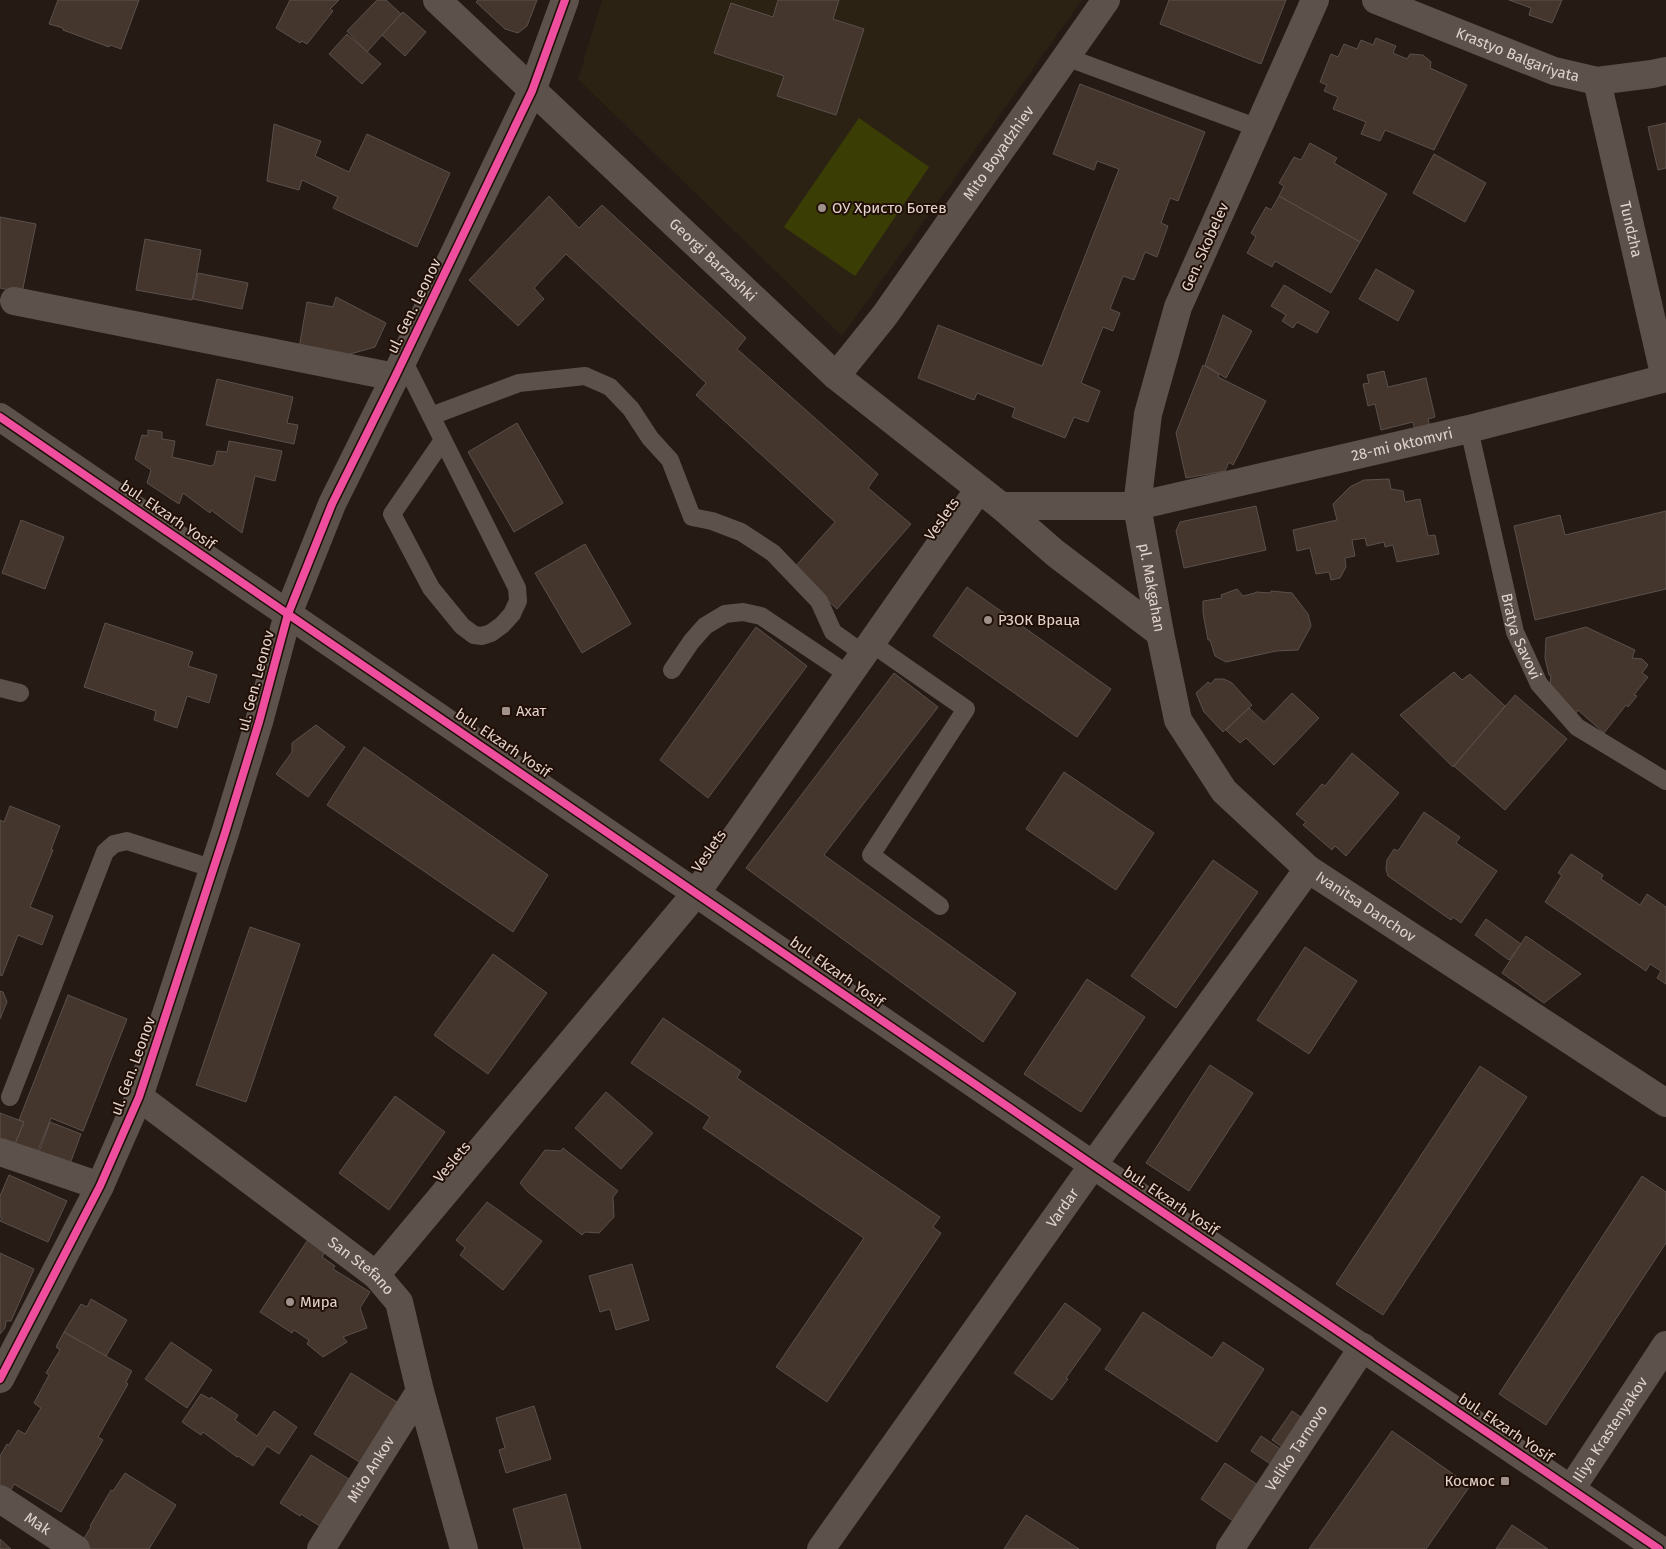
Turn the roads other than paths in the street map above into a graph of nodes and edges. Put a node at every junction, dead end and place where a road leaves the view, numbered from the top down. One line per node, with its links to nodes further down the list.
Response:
1 (437, 0): 9 (street, Georgi Barzashki)
2 (566, 0): 9 (street, ul. Gen. Leonov)
3 (1106, 0): 6 (street, Mito Boyadzhiev)
4 (1315, 0): 10 (street, Gen. Skobelev)
5 (1376, 0): 8 (street, Krastyo Balgariyata)
6 (1066, 57): 10 (lane); 13 (street, Mito Boyadzhiev)
7 (1666, 71): 8 (street, Krastyo Balgariyata)
8 (1598, 82): 14 (street, Tundzha)
9 (532, 91): 12 (street, ul. Gen. Leonov); 13 (street, Georgi Barzashki)
10 (1258, 128): 21 (street, Gen. Skobelev)
11 (14, 301): 12 (street)
12 (399, 369): 15 (lane); 22 (street, ul. Gen. Leonov)
13 (836, 376): 19 (street, Georgi Barzashki)
14 (1666, 378): 17 (street, 28-mi oktomvri)
15 (432, 416): 18 (lane); 24 (lane)
16 (0, 417): 22 (street, bul. Ekzarh Yosif)
17 (1469, 429): 21 (street, 28-mi oktomvri); 28 (lane, Bratya Savovi)
18 (443, 440): 18 (lane)
19 (979, 489): 20 (street, Georgi Barzashki); 24 (street, Veslets)
20 (1001, 506): 21 (street); 23 (street, pl. Makgahan)
21 (1137, 506): 23 (street, pl. Makgahan)
22 (288, 614): 29 (street, ul. Gen. Leonov); 31 (street, bul. Ekzarh Yosif)
23 (1160, 633): 30 (street, Ivanitsa Danchov)
24 (861, 658): 25 (lane); 31 (street, Veslets); 32 (lane)
25 (672, 670)
26 (0, 688): 27 (lane)
27 (20, 693)
28 (1666, 780)
29 (214, 869): 33 (lane); 34 (street, ul. Gen. Leonov)
30 (1308, 869): 35 (street, Ivanitsa Danchov); 37 (street, Vardar)
31 (697, 892): 37 (street, bul. Ekzarh Yosif); 39 (street, Veslets)
32 (940, 906)
33 (10, 1097)
34 (139, 1097): 38 (street, ul. Gen. Leonov); 39 (street, San Stefano)
35 (1666, 1103)
36 (0, 1152): 38 (street)
37 (1093, 1165): 41 (street, bul. Ekzarh Yosif); 49 (street, Vardar)
38 (100, 1186): 42 (street, ul. Gen. Leonov)
39 (376, 1275): 43 (street, San Stefano)
40 (1666, 1345): 44 (street, Iliya Krastenyakov)
41 (1362, 1347): 44 (street, bul. Ekzarh Yosif); 50 (street, Veliko Tarnovo)
42 (0, 1379)
43 (420, 1391): 47 (street, Mito Ankov); 48 (street, San Stefano)
44 (1571, 1489): 51 (street, bul. Ekzarh Yosif)
45 (0, 1499): 46 (street, Mak)
46 (76, 1549)
47 (321, 1549)
48 (464, 1549)
49 (821, 1549)
50 (1230, 1549)
51 (1659, 1549)

